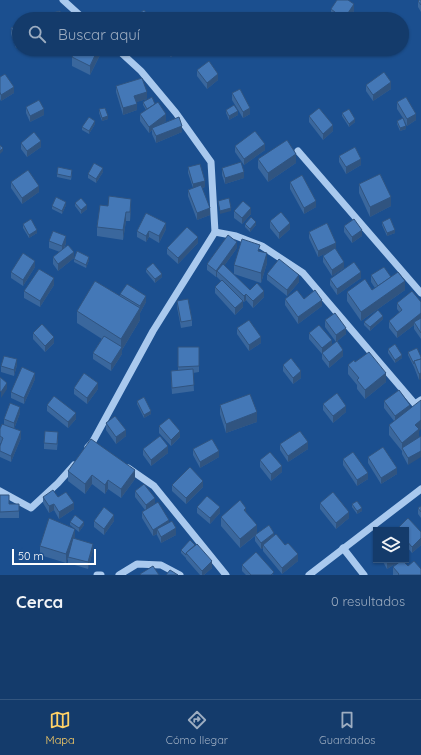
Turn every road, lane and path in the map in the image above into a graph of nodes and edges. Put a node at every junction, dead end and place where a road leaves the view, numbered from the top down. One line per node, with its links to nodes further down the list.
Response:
1 (63, 0): 2 (street)
2 (76, 12)
3 (125, 56): 5 (street)
4 (298, 151): 6 (street)
5 (215, 232): 7 (street); 10 (street)
6 (421, 293)
7 (421, 400)
8 (123, 464): 16 (street)
9 (421, 489): 11 (street)
10 (0, 491)
11 (343, 548): 17 (street); 18 (street)
12 (97, 575): 13 (street)
13 (101, 575)
14 (119, 575): 15 (street)
15 (180, 575)
16 (226, 575)
17 (309, 575)
18 (364, 575)

